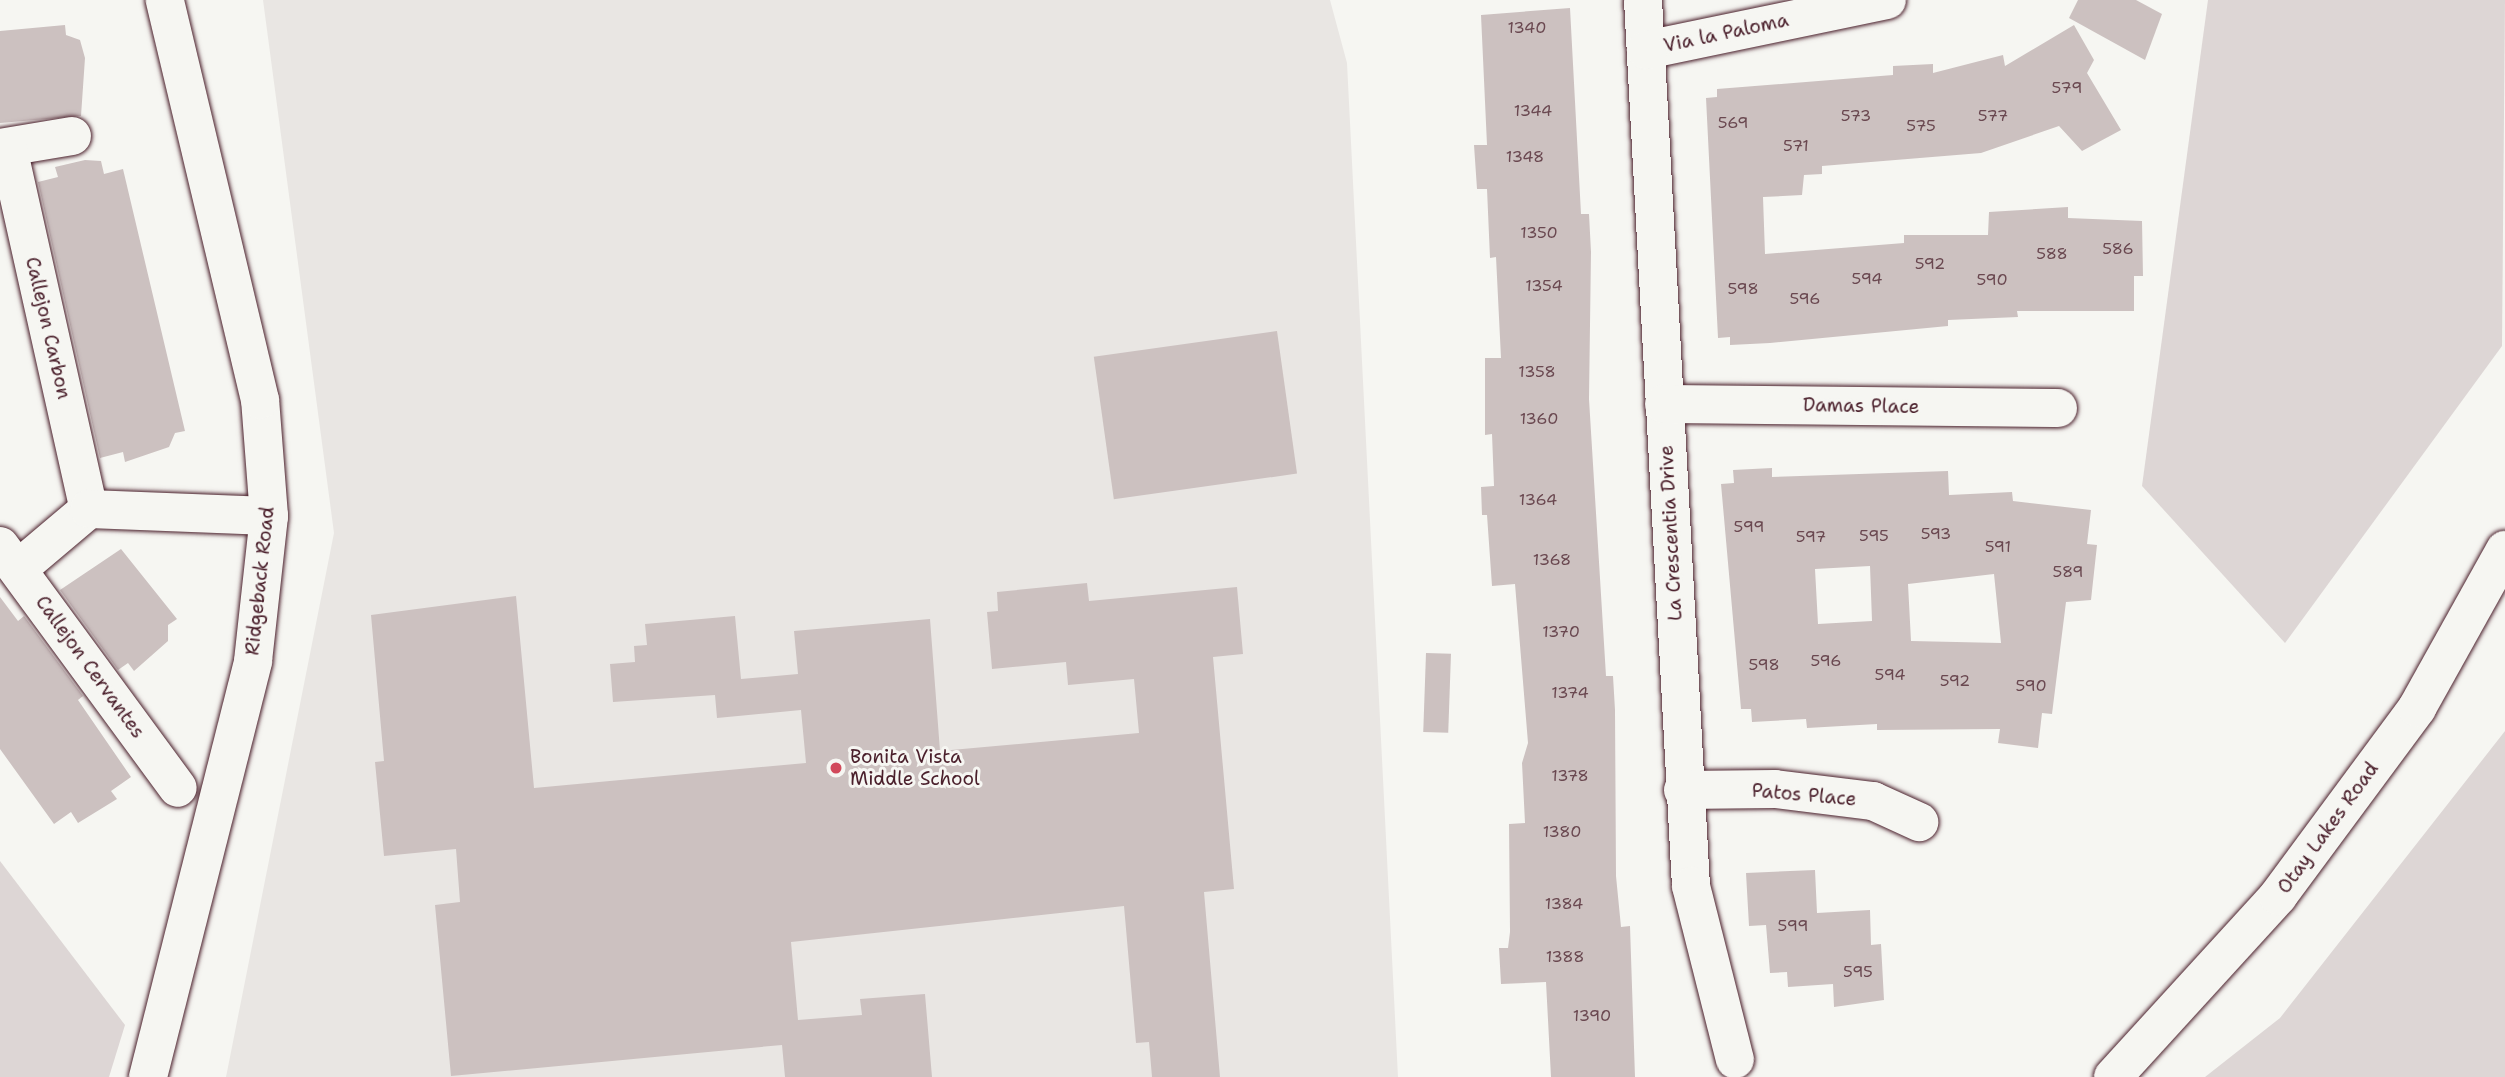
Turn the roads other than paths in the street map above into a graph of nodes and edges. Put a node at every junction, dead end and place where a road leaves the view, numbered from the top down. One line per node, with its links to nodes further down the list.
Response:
1 (165, 0): 10 (street, Ridgeback Road)
2 (1643, 0): 4 (street, La Crescentia Drive)
3 (1888, 0): 4 (street, Via la Paloma)
4 (1646, 50): 7 (street, La Crescentia Drive)
5 (72, 136): 6 (street)
6 (4, 148): 9 (street, Callejon Carbon)
7 (1664, 404): 8 (street, Damas Place); 14 (street, La Crescentia Drive)
8 (2058, 408)
9 (89, 509): 10 (street); 12 (street)
10 (269, 516): 17 (street, Ridgeback Road)
11 (2505, 550): 18 (street, Otay Lakes Road)
12 (9, 557): 13 (street, Callejon Cervantes)
13 (178, 788)
14 (1684, 790): 15 (street, Patos Place); 16 (street, La Crescentia Drive)
15 (1919, 822)
16 (1735, 1060)
17 (148, 1077)
18 (2113, 1077)

